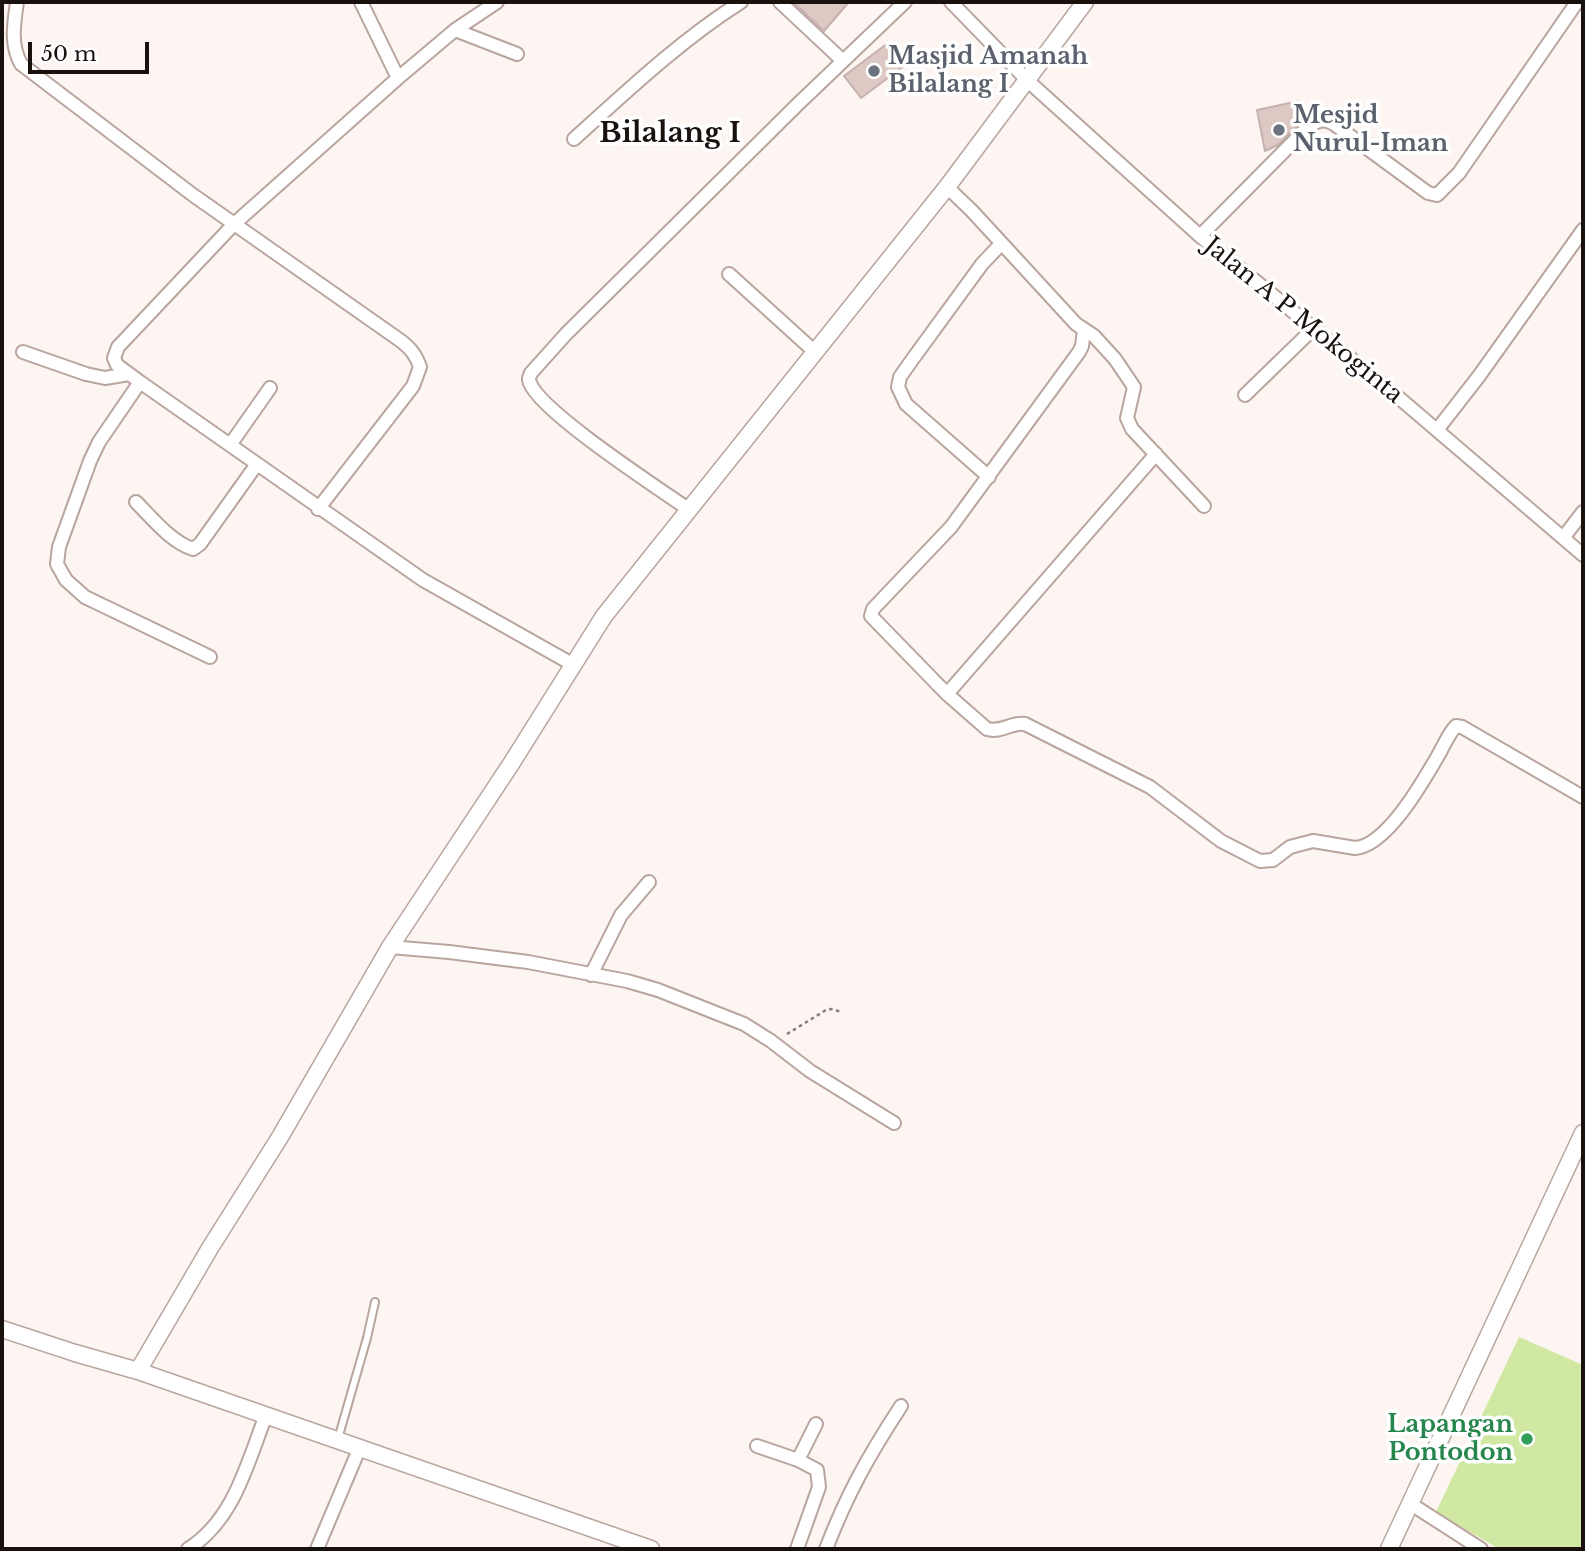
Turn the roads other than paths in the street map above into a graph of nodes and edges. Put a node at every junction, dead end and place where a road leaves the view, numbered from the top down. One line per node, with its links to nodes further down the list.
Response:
1 (17, 2): 17 (street)
2 (361, 2): 13 (street)
3 (497, 2): 10 (street)
4 (741, 2): 15 (street)
5 (780, 2): 12 (street)
6 (905, 2): 12 (street)
7 (951, 2): 14 (street, Jalan A P Mokoginta)
8 (1085, 2): 14 (street)
9 (1577, 2): 19 (street)
10 (455, 30): 11 (street); 13 (street)
11 (517, 54)
12 (843, 61): 38 (street)
13 (398, 78): 17 (street)
14 (1028, 81): 16 (street); 19 (street, Jalan A P Mokoginta)
15 (574, 139)
16 (947, 187): 20 (street); 25 (street)
17 (234, 224): 26 (street); 37 (street)
18 (1583, 230): 30 (street)
19 (1200, 236): 22 (street, Jalan A P Mokoginta)
20 (1001, 244): 23 (street); 34 (street)
21 (729, 274): 25 (street)
22 (1313, 328): 29 (street); 30 (street, Jalan A P Mokoginta)
23 (1084, 330): 32 (street); 34 (street)
24 (23, 352): 26 (street)
25 (815, 352): 38 (street)
26 (129, 374): 27 (street)
27 (140, 382): 31 (street); 42 (street)
28 (270, 388): 31 (street)
29 (1245, 396)
30 (1437, 430): 40 (street, Jalan A P Mokoginta)
31 (230, 445): 33 (street)
32 (1156, 454): 36 (street); 44 (street)
33 (257, 464): 35 (street); 37 (street)
34 (989, 477): 44 (street)
35 (136, 502)
36 (1204, 506)
37 (318, 509): 43 (street)
38 (688, 509): 43 (street)
39 (1583, 512): 40 (street)
40 (1563, 538): 41 (street, Jalan A P Mokoginta)
41 (1583, 555)
42 (210, 657)
43 (572, 664): 47 (street)
44 (947, 694): 45 (street)
45 (1583, 797)
46 (649, 882): 48 (street)
47 (390, 947): 48 (street); 53 (street)
48 (591, 975): 49 (street)
49 (894, 1123)
50 (1583, 1133): 61 (street)
51 (375, 1303): 57 (lane)
52 (2, 1329): 53 (street)
53 (138, 1371): 55 (street)
54 (901, 1406): 66 (street)
55 (266, 1415): 57 (street); 62 (street)
56 (816, 1424): 60 (street)
57 (338, 1439): 59 (street)
58 (757, 1446): 60 (street)
59 (360, 1447): 63 (street); 64 (street)
60 (798, 1460): 65 (street)
61 (1411, 1504): 67 (street); 68 (street)
62 (188, 1549)
63 (317, 1549)
64 (651, 1549)
65 (797, 1549)
66 (826, 1549)
67 (1389, 1549)
68 (1481, 1549)

